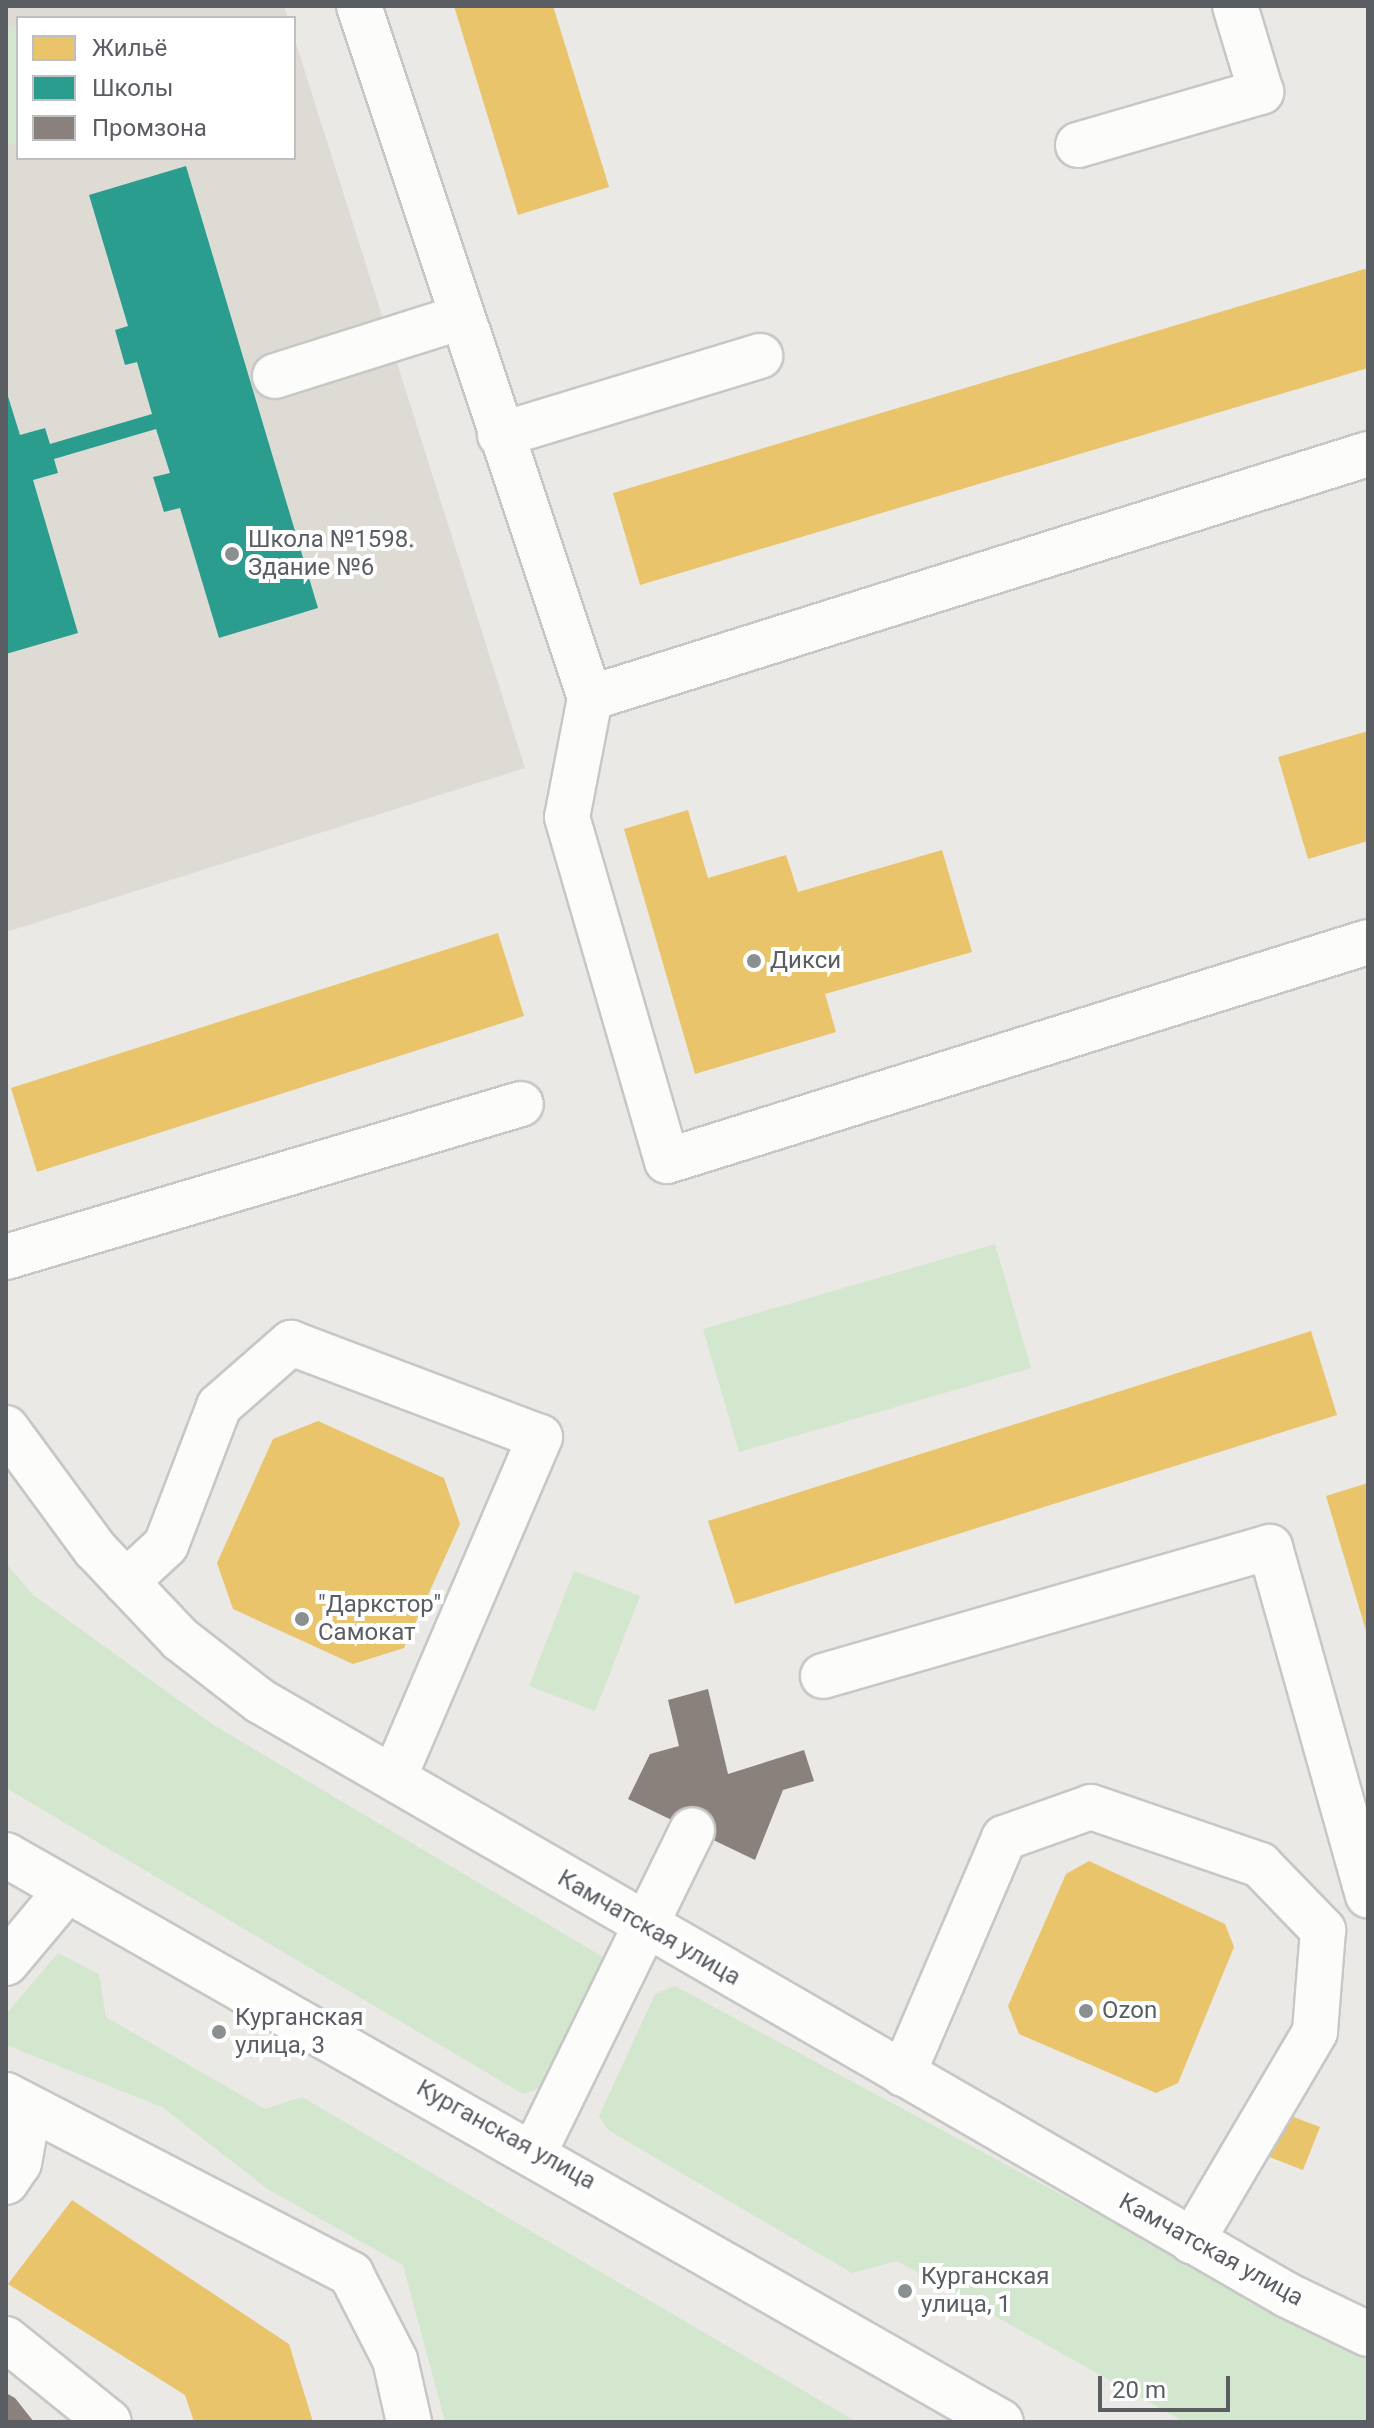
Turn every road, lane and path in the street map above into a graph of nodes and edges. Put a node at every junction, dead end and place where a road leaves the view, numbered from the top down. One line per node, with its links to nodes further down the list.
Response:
1 (359, 6): 4 (street)
2 (1235, 6): 3 (street)
3 (1078, 145)
4 (459, 318): 6 (street); 7 (street)
5 (760, 356): 7 (street)
6 (275, 376)
7 (500, 435): 9 (street)
8 (1368, 454): 9 (street)
9 (590, 698): 10 (street)
10 (1368, 942)
11 (521, 1104): 12 (street)
12 (6, 1257)
13 (6, 1428): 14 (street, Камчатская улица)
14 (126, 1582): 16 (street, Камчатская улица); 16 (street)
15 (823, 1676): 20 (street)
16 (394, 1777): 21 (street, Камчатская улица)
17 (692, 1830): 21 (street)
18 (6, 1855): 19 (street, Курганская улица)
19 (67, 1890): 22 (street); 25 (street, Курганская улица)
20 (1368, 1895)
21 (648, 1928): 23 (street, Камчатская улица); 25 (street)
22 (6, 1963)
23 (903, 2074): 27 (street, Камчатская улица); 27 (street)
24 (17, 2102): 26 (street); 31 (street)
25 (535, 2151): 32 (street, Курганская улица)
26 (6, 2182)
27 (1192, 2241): 28 (street, Камчатская улица)
28 (1368, 2334)
29 (6, 2339): 30 (street)
30 (109, 2422)
31 (409, 2422)
32 (1001, 2422)

